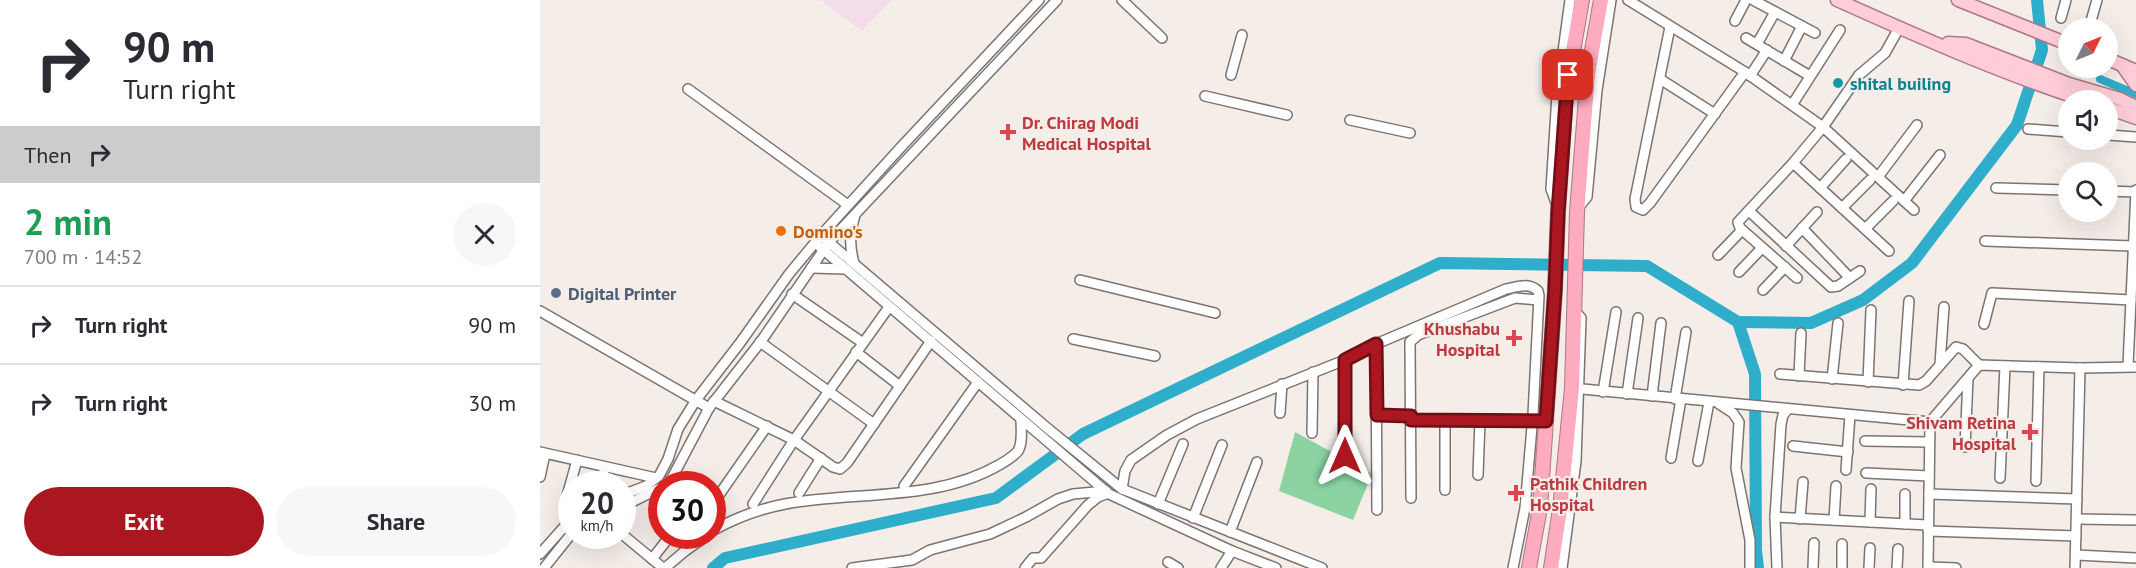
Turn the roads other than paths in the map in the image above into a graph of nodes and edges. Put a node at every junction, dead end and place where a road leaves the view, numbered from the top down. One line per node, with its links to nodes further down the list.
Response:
1 (1039, 0): 70 (street)
2 (1058, 0): 77 (street)
3 (1122, 0): 25 (street)
4 (1570, 0): 72 (street)
5 (1582, 0): 72 (highway)
6 (1601, 0): 74 (highway)
7 (1611, 0): 74 (street)
8 (1628, 0): 20 (street)
9 (1746, 0): 18 (street)
10 (1753, 0): 15 (street)
11 (1837, 0): 21 (main road)
12 (1958, 0): 27 (main road)
13 (2066, 0): 16 (street)
14 (2097, 0): 17 (street)
15 (1775, 12): 19 (street); 28 (street)
16 (2061, 18)
17 (2092, 18)
18 (1735, 21)
19 (1802, 26): 23 (street); 30 (street)
20 (1670, 27): 34 (street); 37 (street)
21 (1899, 28): 38 (main road); 52 (street)
22 (1840, 30): 36 (street)
23 (1815, 33)
24 (1242, 35): 35 (street)
25 (1162, 38)
26 (1746, 38): 28 (street)
27 (2058, 40)
28 (1757, 44): 29 (street)
29 (1767, 50): 30 (street); 34 (street)
30 (1784, 61): 36 (street)
31 (2118, 63): 32 (main road)
32 (2121, 64): 33 (main road); 39 (main road)
33 (2136, 71)
34 (1748, 74): 44 (street); 47 (street)
35 (1231, 75)
36 (1810, 76): 44 (street)
37 (1660, 79): 47 (street); 47 (street)
38 (2055, 84): 41 (main road); 43 (main road)
39 (2136, 85)
40 (688, 89): 70 (street)
41 (2066, 90)
42 (1205, 96): 48 (street)
43 (2120, 99): 45 (main road)
44 (1792, 105): 52 (street)
45 (2136, 107)
46 (2118, 112): 49 (main road)
47 (1715, 114)
48 (1287, 115)
49 (2136, 118)
50 (1350, 120): 55 (street)
51 (1917, 125): 61 (street)
52 (1823, 127): 60 (street); 61 (street)
53 (2028, 129): 54 (street)
54 (2058, 131)
55 (1410, 133)
56 (2118, 136): 57 (street)
57 (2136, 137)
58 (1940, 155): 68 (street)
59 (1846, 159): 62 (street)
60 (1793, 163): 62 (street); 75 (street)
61 (1874, 179): 68 (street); 71 (street)
62 (1820, 188): 71 (street)
63 (1995, 188): 64 (street)
64 (2058, 190)
65 (2118, 191): 66 (street)
66 (2136, 191): 69 (street)
67 (1893, 201): 80 (street)
68 (1904, 201): 73 (street)
69 (2136, 201): 86 (street)
70 (848, 205): 82 (street)
71 (1842, 208): 80 (street)
72 (1558, 210): 156 (highway)
73 (1914, 210)
74 (1577, 211): 139 (highway)
75 (1749, 211): 79 (street); 83 (street)
76 (1817, 212): 78 (street)
77 (856, 213): 82 (street); 88 (street)
78 (1802, 228): 83 (street); 94 (street)
79 (1742, 230): 84 (street); 87 (street)
80 (1865, 230): 85 (street)
81 (1985, 241): 86 (street)
82 (822, 242): 88 (street); 90 (street); 91 (street); 145 (street)
83 (1786, 246): 94 (street)
84 (1762, 248): 89 (street); 93 (street)
85 (1888, 251)
86 (2134, 252): 100 (street)
87 (1718, 255)
88 (855, 264): 160 (street)
89 (1785, 267): 95 (street); 97 (street)
90 (811, 268): 91 (street); 98 (street)
91 (846, 269): 102 (street)
92 (1860, 271): 94 (street)
93 (1739, 272)
94 (1850, 278)
95 (1797, 279)
96 (1080, 280): 108 (street)
97 (1763, 290)
98 (792, 294): 117 (street); 118 (street)
99 (1539, 300): 119 (street); 152 (street); 156 (street)
100 (2131, 300): 107 (street); 112 (street)
101 (1909, 301): 137 (street)
102 (889, 307): 116 (street); 118 (street)
103 (1944, 307): 123 (street)
104 (1871, 310): 135 (street)
105 (540, 311): 145 (street)
106 (1616, 312): 141 (street)
107 (2133, 313): 127 (street)
108 (1215, 314)
109 (1638, 318): 142 (street)
110 (1661, 323): 143 (street)
111 (1838, 323): 133 (street)
112 (1984, 324)
113 (1686, 332): 144 (street)
114 (1802, 333): 131 (street)
115 (1073, 339): 121 (street)
116 (931, 341): 134 (street); 138 (street)
117 (760, 342): 140 (street); 147 (street)
118 (863, 343): 120 (street)
119 (1376, 344): 122 (street); 150 (street)
120 (856, 352): 138 (street); 140 (street)
121 (1155, 356)
122 (1345, 360): 129 (street); 171 (street)
123 (1940, 364): 124 (street); 137 (street)
124 (1979, 365): 125 (street); 132 (street)
125 (2005, 366): 126 (street); 188 (street)
126 (2039, 367): 128 (street); 189 (street)
127 (2132, 367): 128 (street)
128 (2080, 368): 202 (street)
129 (1313, 372): 136 (street); 161 (street)
130 (1780, 374): 131 (street)
131 (1798, 376): 133 (street)
132 (1968, 377): 157 (street); 168 (street)
133 (1832, 379): 135 (street)
134 (978, 382): 153 (street); 191 (street)
135 (1868, 382): 137 (street)
136 (1282, 384): 149 (street); 194 (street)
137 (1903, 385)
138 (900, 386): 158 (street)
139 (1576, 389): 141 (street); 245 (highway); 246 (street)
140 (828, 392): 158 (street); 162 (street)
141 (1603, 392): 142 (street)
142 (1627, 394): 143 (street)
143 (1652, 396): 144 (street)
144 (1678, 399): 146 (street); 173 (street)
145 (696, 400): 147 (street); 181 (street)
146 (1713, 402): 148 (street); 175 (street); 247 (street)
147 (712, 404): 159 (street); 182 (street)
148 (1785, 409): 151 (street); 206 (street)
149 (1280, 413)
150 (1377, 415): 152 (street); 205 (street)
151 (1850, 415): 157 (street); 169 (street)
152 (1411, 418): 154 (street); 201 (street)
153 (1021, 419): 160 (street); 213 (street)
154 (1445, 420): 155 (street); 196 (street)
155 (1480, 420): 156 (street); 185 (street)
156 (1539, 420): 243 (street); 244 (highway)
157 (1930, 422): 164 (street)
158 (874, 424): 172 (street)
159 (767, 426): 162 (street); 193 (street)
160 (1042, 431): 194 (street); 197 (street)
161 (1312, 433)
162 (794, 440): 172 (street); 203 (street)
163 (1865, 441): 164 (street)
164 (1929, 442): 186 (street)
165 (1183, 444): 204 (street)
166 (1222, 445): 207 (street)
167 (1793, 446): 169 (street)
168 (1965, 447)
169 (1848, 452): 178 (street)
170 (542, 453): 174 (street); 187 (street)
171 (1345, 456)
172 (821, 458): 198 (street)
173 (1671, 458)
174 (577, 460): 177 (street); 179 (street)
175 (1698, 461)
176 (1257, 462): 216 (street)
177 (605, 466): 180 (street); 184 (street)
178 (1846, 470)
179 (574, 471)
180 (604, 471)
181 (661, 471)
182 (675, 471)
183 (1866, 473): 186 (street)
184 (648, 474)
185 (1478, 475)
186 (1929, 476): 200 (street)
187 (540, 477)
188 (2000, 478)
189 (2036, 481)
190 (1803, 482): 208 (street)
191 (904, 486)
192 (1836, 486): 210 (street)
193 (726, 487)
194 (1122, 489): 204 (street)
195 (1872, 489): 212 (street)
196 (1445, 490)
197 (1105, 491): 227 (street); 238 (street); 239 (street)
198 (799, 493)
199 (1905, 494): 214 (street)
200 (1929, 494): 202 (street); 215 (street)
201 (1411, 498)
202 (2077, 499): 209 (street)
203 (753, 504)
204 (1158, 504): 207 (street)
205 (1377, 510)
206 (1774, 517): 208 (street); 248 (street)
207 (1193, 518): 216 (street)
208 (1800, 519): 210 (street)
209 (2077, 519): 211 (street); 218 (street)
210 (1834, 520): 212 (street)
211 (2136, 520)
212 (1870, 522): 214 (street)
213 (726, 524)
214 (1905, 524): 215 (street)
215 (1928, 528): 218 (street); 253 (street)
216 (1230, 532): 228 (street)
217 (558, 534): 229 (street)
218 (2076, 536): 231 (street)
219 (1814, 543): 249 (street)
220 (1842, 544): 250 (street)
221 (636, 546): 233 (street)
222 (1870, 548): 251 (street)
223 (559, 549): 236 (street)
224 (660, 549): 233 (street)
225 (687, 549): 237 (street)
226 (1898, 549): 252 (street)
227 (1233, 550): 235 (street); 241 (street)
228 (1277, 550): 230 (street); 235 (street)
229 (540, 554)
230 (1288, 554): 235 (street); 242 (street)
231 (2076, 555): 232 (street); 255 (street)
232 (2136, 558)
233 (652, 559): 237 (street)
234 (1168, 562): 240 (street)
235 (1272, 567)
236 (544, 568)
237 (664, 568)
238 (852, 568)
239 (1025, 568)
240 (1178, 568)
241 (1221, 568)
242 (1322, 568)
243 (1513, 568)
244 (1529, 568)
245 (1551, 568)
246 (1562, 568)
247 (1750, 568)
248 (1778, 568)
249 (1814, 568)
250 (1842, 568)
251 (1869, 568)
252 (1897, 568)
253 (1929, 568): 254 (street)
254 (1956, 568)
255 (2075, 568)

